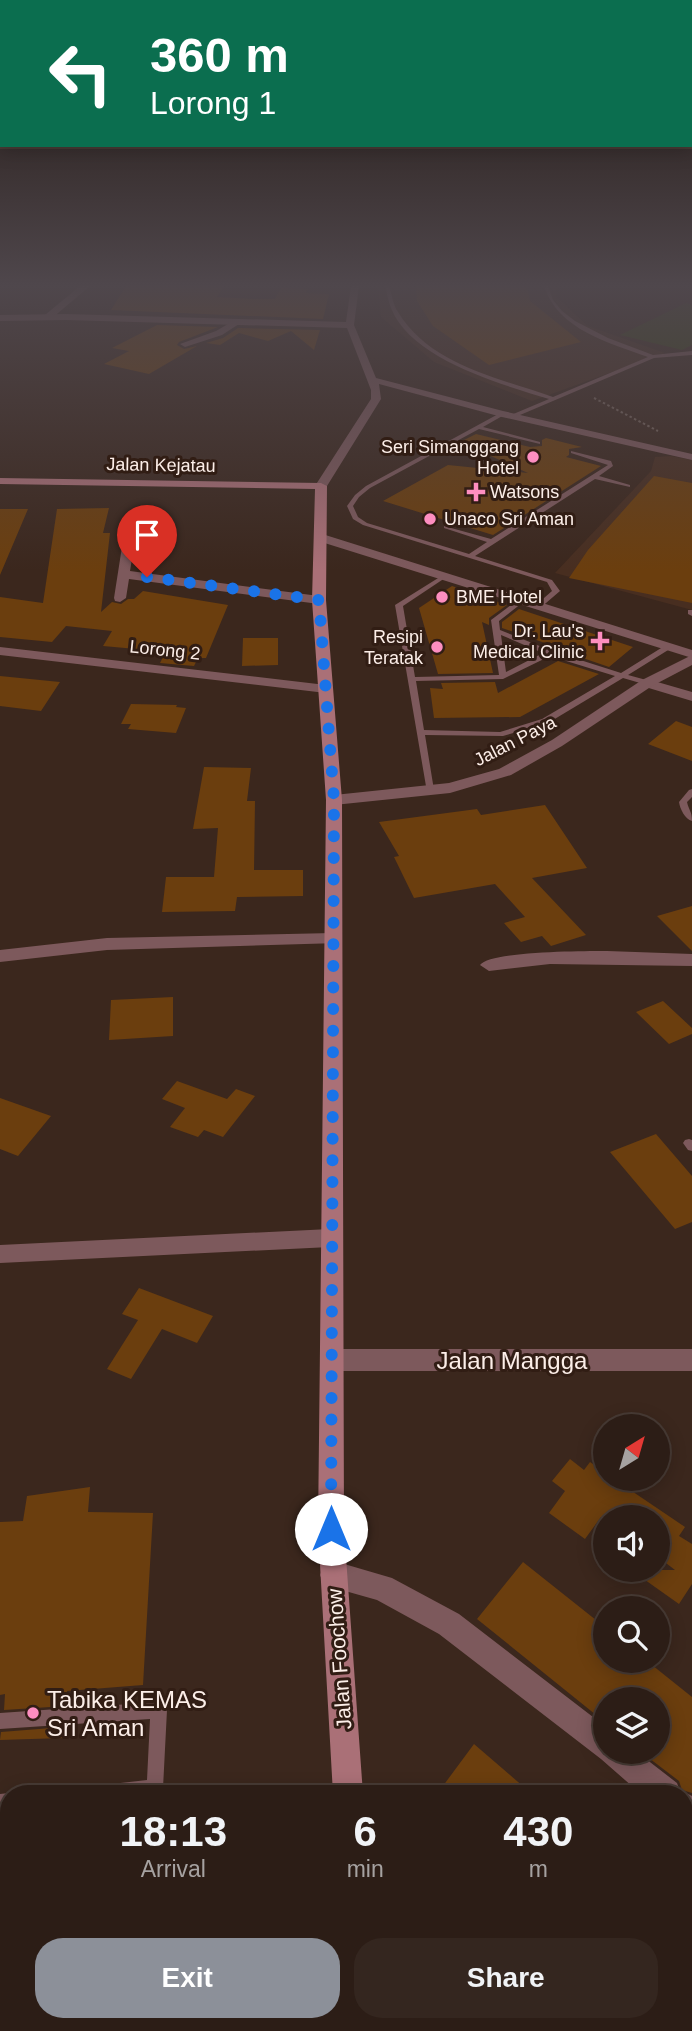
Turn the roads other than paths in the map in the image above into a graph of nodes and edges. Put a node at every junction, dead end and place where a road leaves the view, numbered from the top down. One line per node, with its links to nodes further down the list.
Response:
1 (371, 381): 13 (street)
2 (377, 381): 6 (street)
3 (501, 381): 5 (lane)
4 (593, 381): 5 (lane)
5 (551, 398): 6 (lane)
6 (508, 415): 7 (lane); 10 (street)
7 (478, 427): 8 (lane); 19 (lane)
8 (538, 443)
9 (573, 452): 11 (lane)
10 (692, 457)
11 (594, 477): 14 (lane); 18 (lane)
12 (0, 481): 13 (main road, Jalan Kejatau)
13 (321, 486): 17 (main road, Jalan Foochow)
14 (628, 486)
15 (446, 527): 18 (lane)
16 (130, 534): 20 (street)
17 (319, 537): 21 (street); 23 (main road, Jalan Foochow)
18 (493, 541): 19 (lane)
19 (468, 557): 25 (lane)
20 (123, 574): 22 (street); 23 (street)
21 (446, 576): 24 (street); 33 (lane)
22 (120, 598)
23 (319, 600): 35 (main road, Jalan Foochow)
24 (519, 601): 25 (street); 26 (lane)
25 (539, 607): 27 (street)
26 (497, 631): 29 (lane); 31 (lane)
27 (669, 647): 30 (street); 32 (lane)
28 (0, 652): 35 (street, Lorong 2)
29 (549, 653): 31 (lane); 32 (lane)
30 (692, 657): 34 (street, Jalan Paya)
31 (503, 677): 33 (lane)
32 (623, 677): 34 (lane); 37 (lane)
33 (414, 679): 37 (lane)
34 (647, 683): 36 (street); 38 (street, Jalan Paya)
35 (326, 689): 40 (main road, Jalan Foochow)
36 (692, 697)
37 (421, 732): 38 (lane)
38 (430, 790): 40 (street, Jalan Paya)
39 (692, 792): 41 (lane)
40 (334, 800): 42 (main road, Jalan Foochow)
41 (692, 818)
42 (333, 939): 43 (street); 46 (main road, Jalan Foochow)
43 (0, 956)
44 (692, 960): 45 (street)
45 (489, 965)
46 (330, 1238): 47 (street); 48 (main road, Jalan Foochow)
47 (0, 1254)
48 (332, 1360): 49 (street, Jalan Mangga); 50 (main road, Jalan Foochow)
49 (692, 1360)
50 (334, 1576): 52 (street); 55 (main road, Jalan Foochow)
51 (0, 1721): 54 (lane)
52 (593, 1736)
53 (628, 1764): 56 (street)
54 (155, 1785)
55 (347, 1785)
56 (655, 1785)

